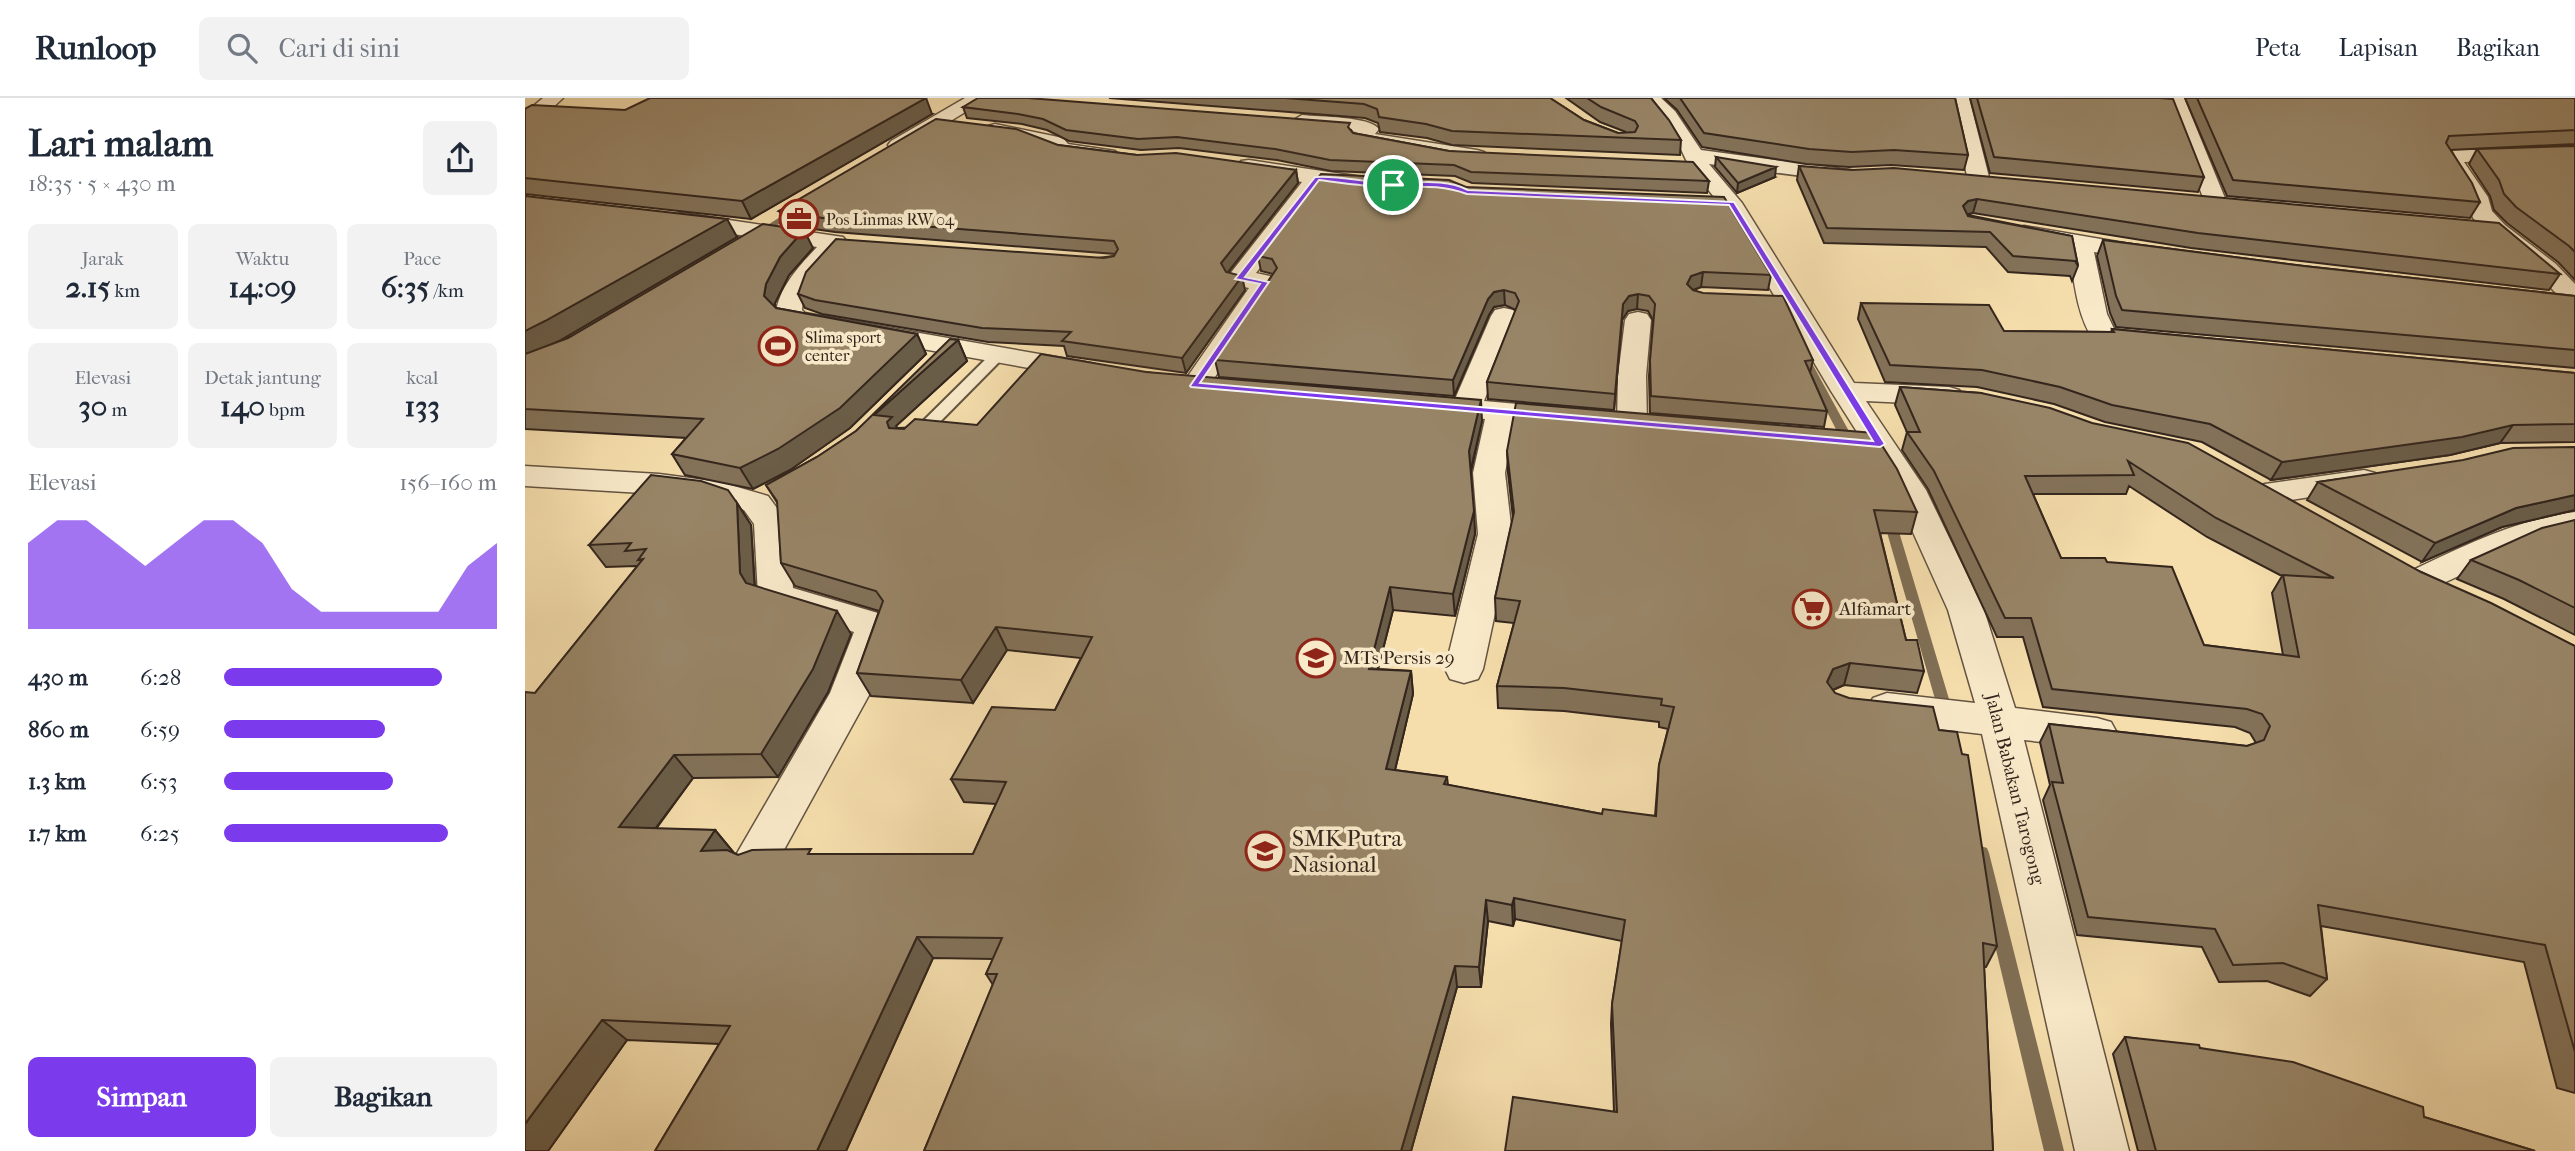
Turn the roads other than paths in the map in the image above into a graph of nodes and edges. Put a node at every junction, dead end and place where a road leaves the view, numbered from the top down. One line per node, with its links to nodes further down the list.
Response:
1 (554, 98): 8 (street)
2 (979, 98): 9 (street)
3 (1650, 98): 14 (street, Jalan Babakan Tarogong)
4 (1960, 98): 19 (street)
5 (2176, 102): 6 (street); 22 (street)
6 (2151, 103)
7 (1282, 119): 11 (street)
8 (525, 123)
9 (935, 123): 12 (street); 13 (street)
10 (2575, 152): 29 (street)
11 (1501, 157)
12 (875, 158)
13 (1128, 158)
14 (1689, 162): 16 (street); 24 (street, Jalan Babakan Tarogong)
15 (1228, 163): 17 (street)
16 (1867, 176)
17 (1317, 178): 21 (street); 46 (street)
18 (1954, 179): 19 (street)
19 (1979, 180): 20 (street)
20 (2005, 183)
21 (1393, 185)
22 (2191, 200)
23 (1703, 202): 24 (street)
24 (1731, 203): 36 (street, Jalan Babakan Tarogong)
25 (658, 218): 27 (street)
26 (2459, 226): 29 (street)
27 (773, 228): 31 (street); 42 (street)
28 (1998, 228): 30 (street)
29 (2497, 230): 35 (street)
30 (2080, 244): 32 (street); 40 (street)
31 (735, 251)
32 (2174, 257)
33 (2548, 300): 35 (street)
34 (1759, 301): 36 (street)
35 (2575, 301)
36 (1791, 302): 47 (street, Jalan Babakan Tarogong)
37 (1504, 316): 50 (street)
38 (1638, 320): 51 (street)
39 (2074, 333): 40 (street)
40 (2103, 335): 41 (street)
41 (2134, 337)
42 (952, 347): 43 (street); 44 (street)
43 (998, 355): 45 (street); 52 (lane)
44 (923, 375)
45 (1114, 375)
46 (1194, 386)
47 (1845, 391): 48 (street); 63 (street, Jalan Babakan Tarogong)
48 (1976, 399)
49 (1398, 403): 50 (street)
50 (1466, 409): 51 (street)
51 (1501, 411): 61 (street)
52 (908, 445)
53 (2395, 475): 56 (street)
54 (525, 476): 65 (street)
55 (2235, 477): 56 (street)
56 (2265, 495): 57 (street)
57 (2313, 521)
58 (2575, 522): 59 (street)
59 (2409, 573): 60 (street)
60 (2455, 595)
61 (1464, 668)
62 (1856, 704): 63 (street)
63 (1999, 719): 64 (street); 66 (street, Jalan Babakan Tarogong)
64 (2132, 736)
65 (758, 855)
66 (2102, 1151)

